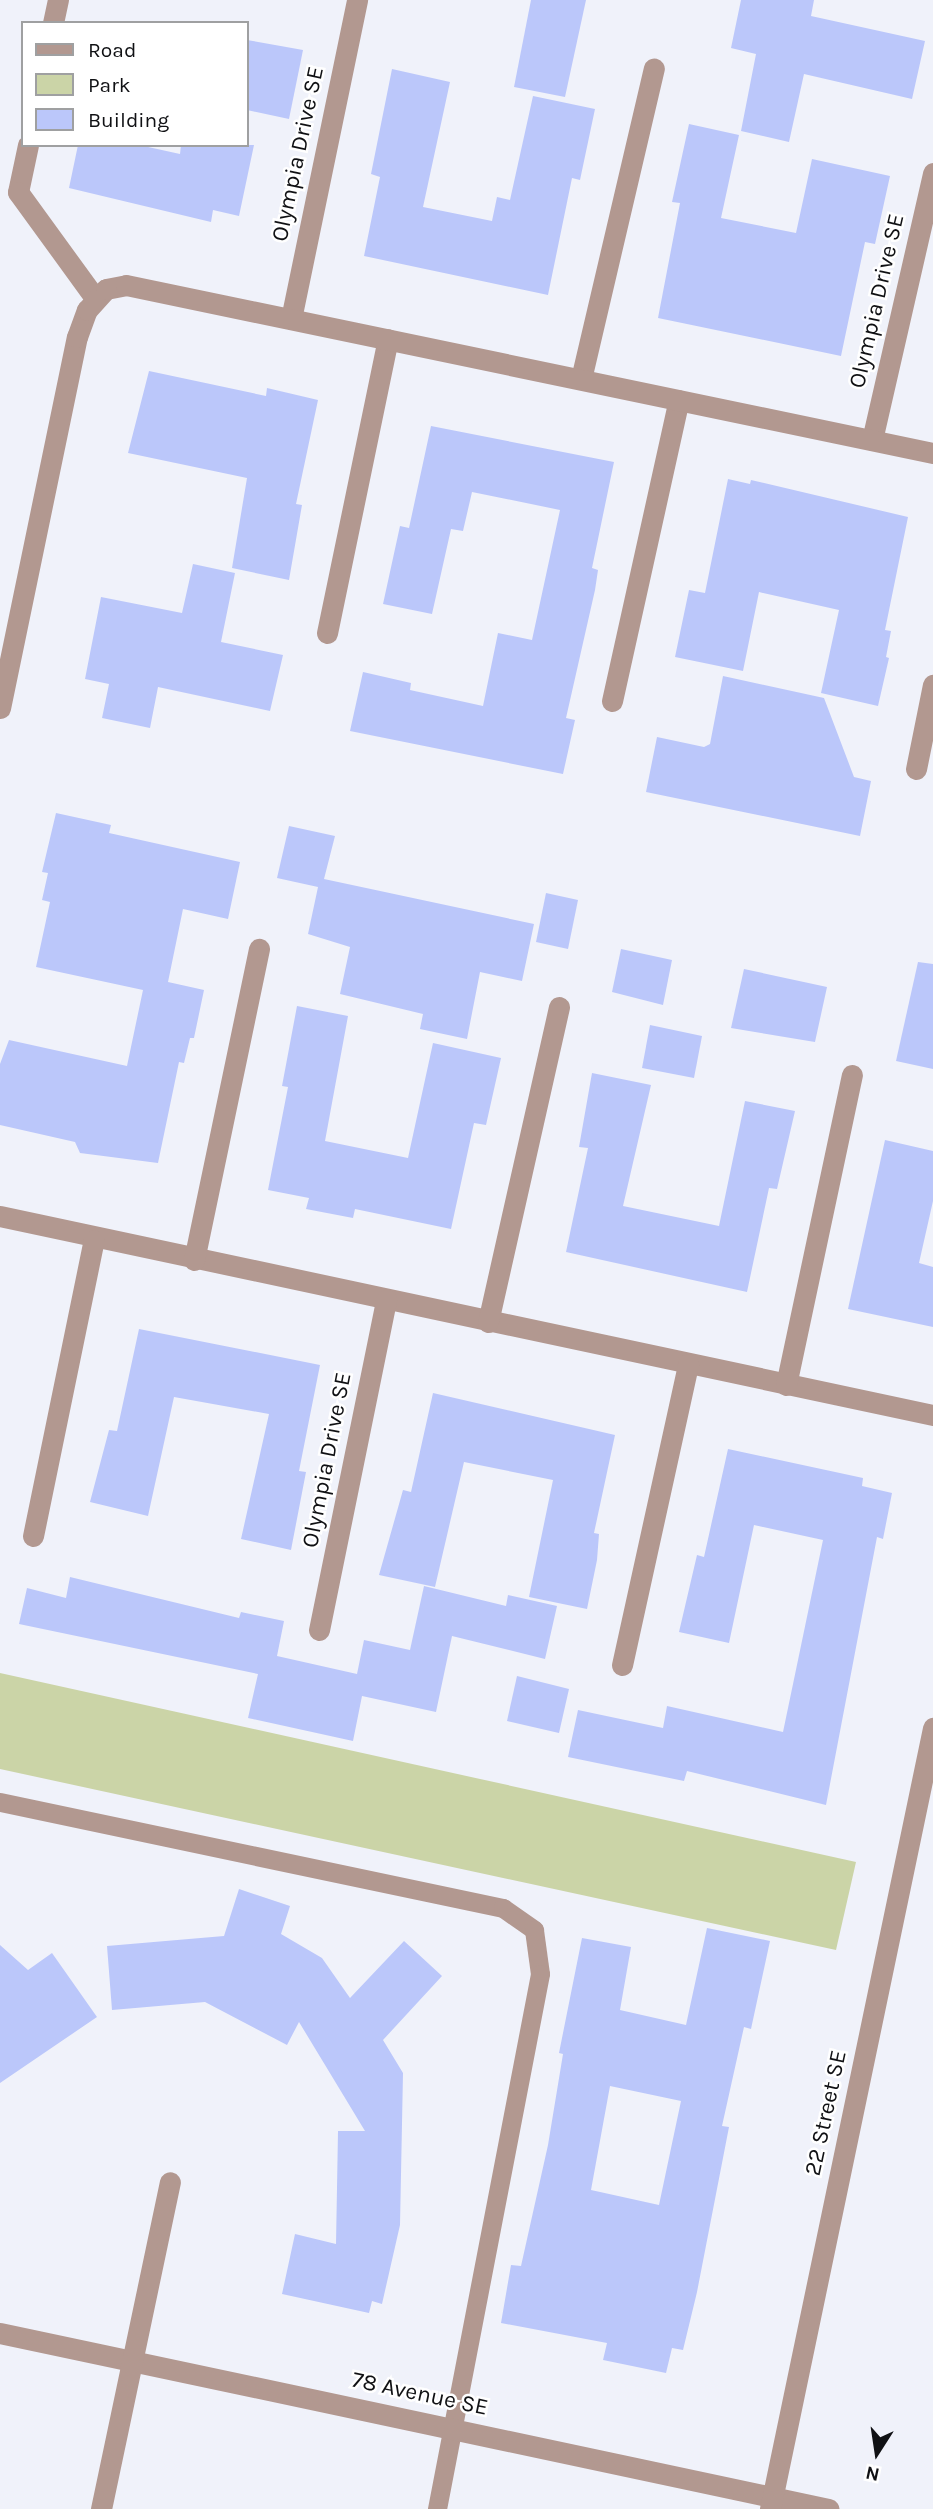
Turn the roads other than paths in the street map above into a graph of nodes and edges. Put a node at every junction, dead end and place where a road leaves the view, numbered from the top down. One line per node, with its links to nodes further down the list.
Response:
1 (58, 0): 3 (street)
2 (358, 0): 8 (street, Olympia Drive SE)
3 (53, 21)
4 (654, 68): 10 (street)
5 (28, 147): 7 (street)
6 (933, 173): 12 (street, Olympia Drive SE)
7 (95, 298): 8 (street); 17 (street)
8 (291, 319): 9 (street)
9 (388, 339): 10 (street); 14 (street)
10 (581, 379): 11 (street)
11 (679, 400): 12 (street); 16 (street)
12 (872, 440): 13 (street)
13 (933, 453)
14 (327, 633)
15 (933, 685): 18 (street)
16 (612, 701)
17 (0, 708)
18 (916, 769)
19 (259, 949): 24 (street)
20 (559, 1007): 26 (street)
21 (852, 1075): 28 (street)
22 (0, 1216): 23 (street)
23 (94, 1240): 24 (street); 30 (street)
24 (194, 1260): 25 (street)
25 (386, 1300): 26 (street); 31 (street, Olympia Drive SE)
26 (488, 1322): 27 (street)
27 (688, 1364): 28 (street); 32 (street)
28 (786, 1385): 29 (street)
29 (933, 1415)
30 (33, 1536)
31 (319, 1630)
32 (622, 1665)
33 (933, 1728): 39 (street, 22 Street SE)
34 (0, 1802): 38 (lane)
35 (170, 2182): 37 (street)
36 (0, 2333): 37 (street, 78 Avenue SE)
37 (134, 2361): 38 (street, 78 Avenue SE); 40 (street)
38 (454, 2427): 39 (street, 78 Avenue SE); 41 (lane)
39 (771, 2503): 42 (street, 78 Avenue SE)
40 (101, 2509)
41 (437, 2509)
42 (829, 2509)

